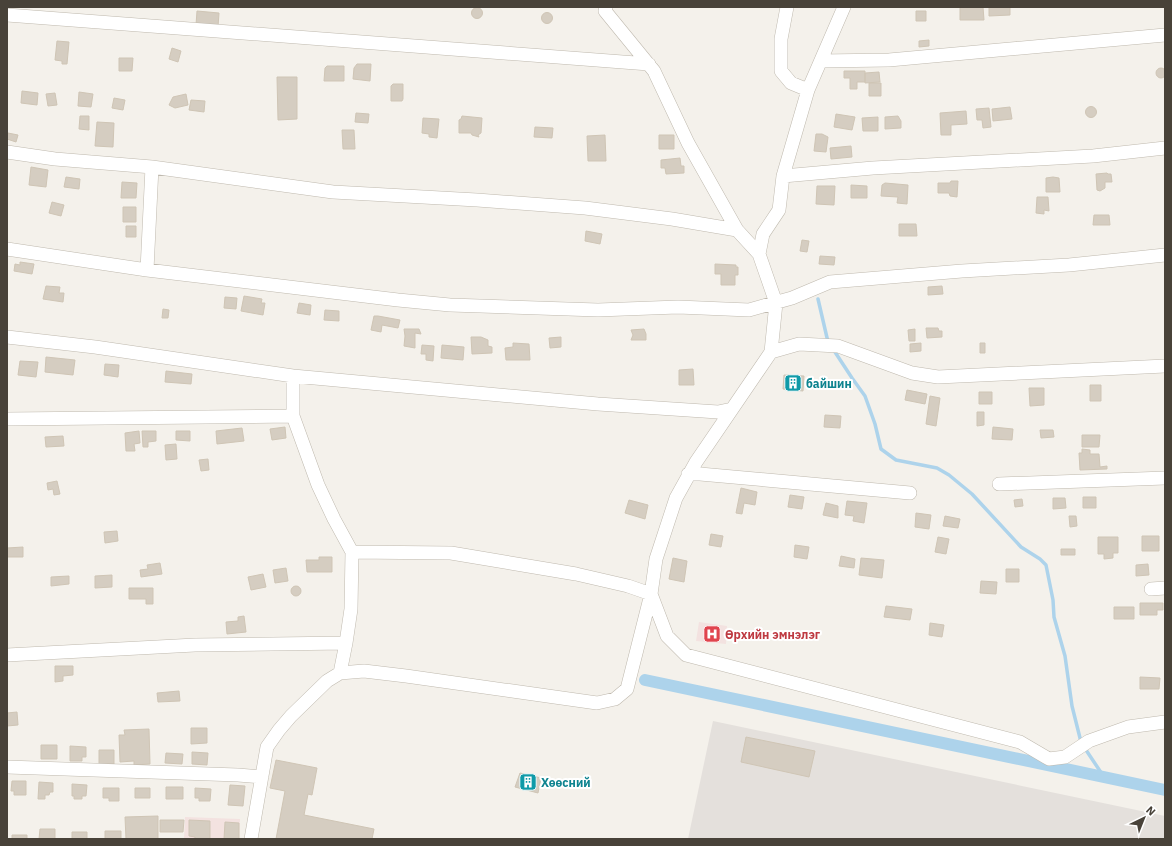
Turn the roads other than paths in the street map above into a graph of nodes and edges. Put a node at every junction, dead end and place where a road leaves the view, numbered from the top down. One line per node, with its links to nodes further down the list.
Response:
1 (606, 7): 7 (street)
2 (787, 7): 8 (street)
3 (844, 7): 6 (street)
4 (7, 15): 7 (street)
5 (1165, 35): 6 (street)
6 (821, 61): 8 (street)
7 (649, 64): 13 (street)
8 (808, 90): 12 (street)
9 (1165, 148): 12 (street)
10 (7, 152): 11 (street)
11 (152, 168): 13 (street); 17 (street)
12 (783, 176): 15 (street)
13 (737, 230): 15 (street)
14 (7, 249): 17 (street)
15 (759, 254): 18 (street)
16 (1165, 255): 18 (street)
17 (147, 270): 18 (street)
18 (776, 303): 20 (street)
19 (7, 337): 22 (street)
20 (771, 352): 21 (street); 23 (street)
21 (1165, 366)
22 (293, 376): 23 (street); 24 (street)
23 (732, 409): 26 (street)
24 (294, 416): 25 (street); 30 (street)
25 (7, 418)
26 (688, 474): 29 (street); 33 (street)
27 (1165, 478): 28 (street)
28 (999, 484)
29 (910, 493)
30 (352, 552): 33 (street); 34 (street)
31 (1165, 588): 32 (street)
32 (1151, 589)
33 (651, 594): 36 (street); 37 (street)
34 (346, 644): 35 (street); 36 (street)
35 (7, 655)
36 (340, 673): 39 (street)
37 (1165, 722)
38 (7, 767): 39 (street)
39 (262, 777): 40 (street)
40 (251, 839)

